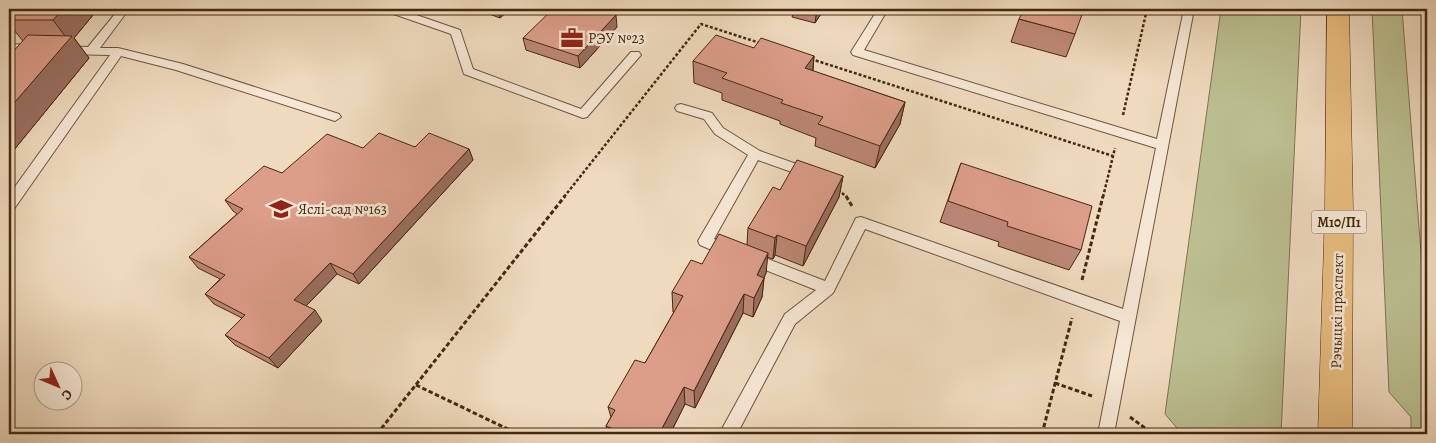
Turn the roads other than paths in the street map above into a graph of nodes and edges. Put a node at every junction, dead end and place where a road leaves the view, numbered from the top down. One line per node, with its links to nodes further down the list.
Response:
1 (124, 9): 7 (lane)
2 (389, 9): 9 (lane)
3 (883, 9): 12 (lane)
4 (1189, 9): 12 (lane)
5 (1338, 9): 20 (main road, Рэчыцкі праспект / М10/П1)
6 (9, 48): 7 (lane)
7 (92, 50): 8 (lane)
8 (118, 52): 11 (lane); 15 (lane)
9 (635, 55)
10 (681, 108): 13 (lane)
11 (335, 117)
12 (1161, 145): 17 (lane)
13 (755, 154): 14 (lane); 16 (lane)
14 (803, 171)
15 (9, 205)
16 (828, 289): 17 (lane); 18 (lane)
17 (1129, 318): 19 (lane)
18 (729, 433)
19 (1106, 434)
20 (1335, 434)

